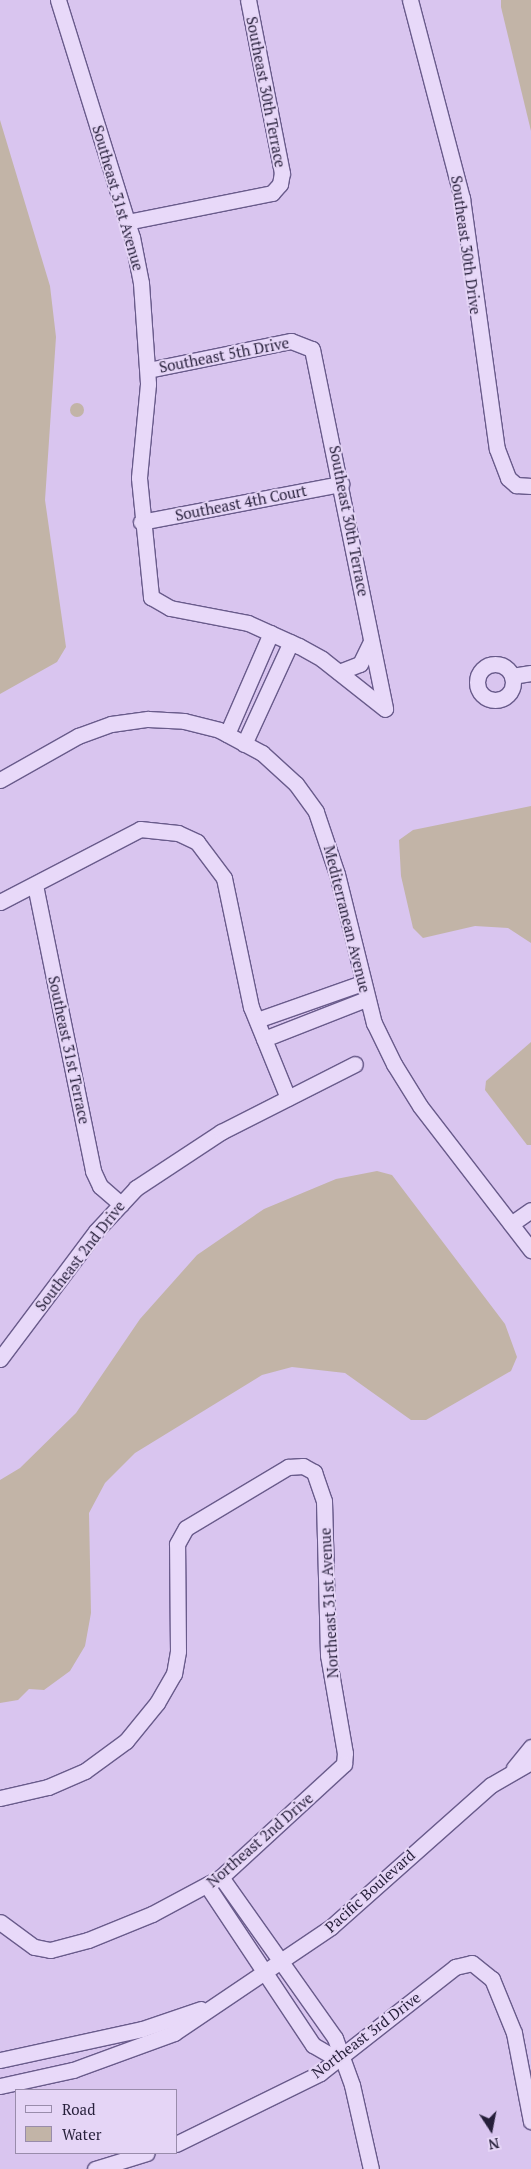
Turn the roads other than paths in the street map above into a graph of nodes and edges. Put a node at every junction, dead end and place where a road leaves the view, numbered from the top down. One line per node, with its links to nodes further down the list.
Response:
1 (58, 0): 4 (street, Southeast 31st Avenue)
2 (248, 0): 4 (street, Southeast 30th Terrace)
3 (410, 0): 8 (street, Southeast 30th Drive)
4 (127, 222): 6 (street, Southeast 31st Avenue)
5 (299, 342): 6 (street, Southeast 5th Drive); 7 (street, Southeast 30th Terrace)
6 (148, 370): 9 (street, Southeast 31st Avenue)
7 (342, 484): 9 (street, Southeast 4th Court); 11 (street, Southeast 30th Terrace)
8 (526, 486)
9 (140, 522): 10 (street, Southeast 31st Avenue)
10 (271, 633): 12 (street); 16 (street)
11 (371, 639): 13 (street); 13 (street, Southeast 30th Terrace)
12 (291, 642): 13 (street); 17 (street)
13 (339, 672)
14 (531, 673): 15 (street)
15 (512, 676)
16 (227, 734): 17 (street, Mediterranean Avenue); 18 (street, Mediterranean Avenue)
17 (244, 744): 21 (street, Mediterranean Avenue)
18 (0, 780)
19 (35, 885): 20 (street); 24 (street); 29 (street, Southeast 31st Terrace)
20 (0, 902)
21 (362, 983): 22 (street, Mediterranean Avenue); 23 (street)
22 (366, 999): 25 (street); 31 (street, Mediterranean Avenue)
23 (290, 1008): 24 (street); 25 (street)
24 (257, 1020): 26 (street)
25 (297, 1026): 26 (street)
26 (264, 1039): 28 (street)
27 (355, 1064): 28 (street, Southeast 2nd Drive)
28 (288, 1098): 29 (street, Southeast 2nd Drive)
29 (121, 1204): 33 (street, Southeast 2nd Drive)
30 (531, 1210): 31 (street)
31 (511, 1224): 32 (street, Mediterranean Avenue)
32 (531, 1250)
33 (1, 1357)
34 (531, 1747): 37 (street, Pacific Boulevard)
35 (531, 1762): 37 (street, Pacific Boulevard)
36 (344, 1764): 38 (street, Northeast 31st Avenue); 39 (street, Northeast 2nd Drive)
37 (511, 1771): 44 (street, Pacific Boulevard)
38 (0, 1798)
39 (221, 1877): 40 (street, Northeast 2nd Drive); 41 (street)
40 (208, 1887): 42 (street); 43 (street, Northeast 2nd Drive)
41 (243, 1906): 42 (street); 44 (street)
42 (227, 1917): 45 (street)
43 (2, 1925)
44 (282, 1962): 45 (street, Pacific Boulevard); 47 (street)
45 (264, 1975): 46 (street, Pacific Boulevard); 48 (street)
46 (222, 2002): 49 (street, Pacific Boulevard); 51 (street, Pacific Boulevard)
47 (326, 2025): 48 (street); 50 (street)
48 (307, 2037): 50 (street)
49 (0, 2060)
50 (339, 2060): 52 (street, Northeast 3rd Drive); 53 (street, Northeast 3rd Drive); 56 (street)
51 (0, 2086)
52 (531, 2121)
53 (178, 2143)
54 (144, 2154): 55 (street)
55 (95, 2169)
56 (372, 2169)

